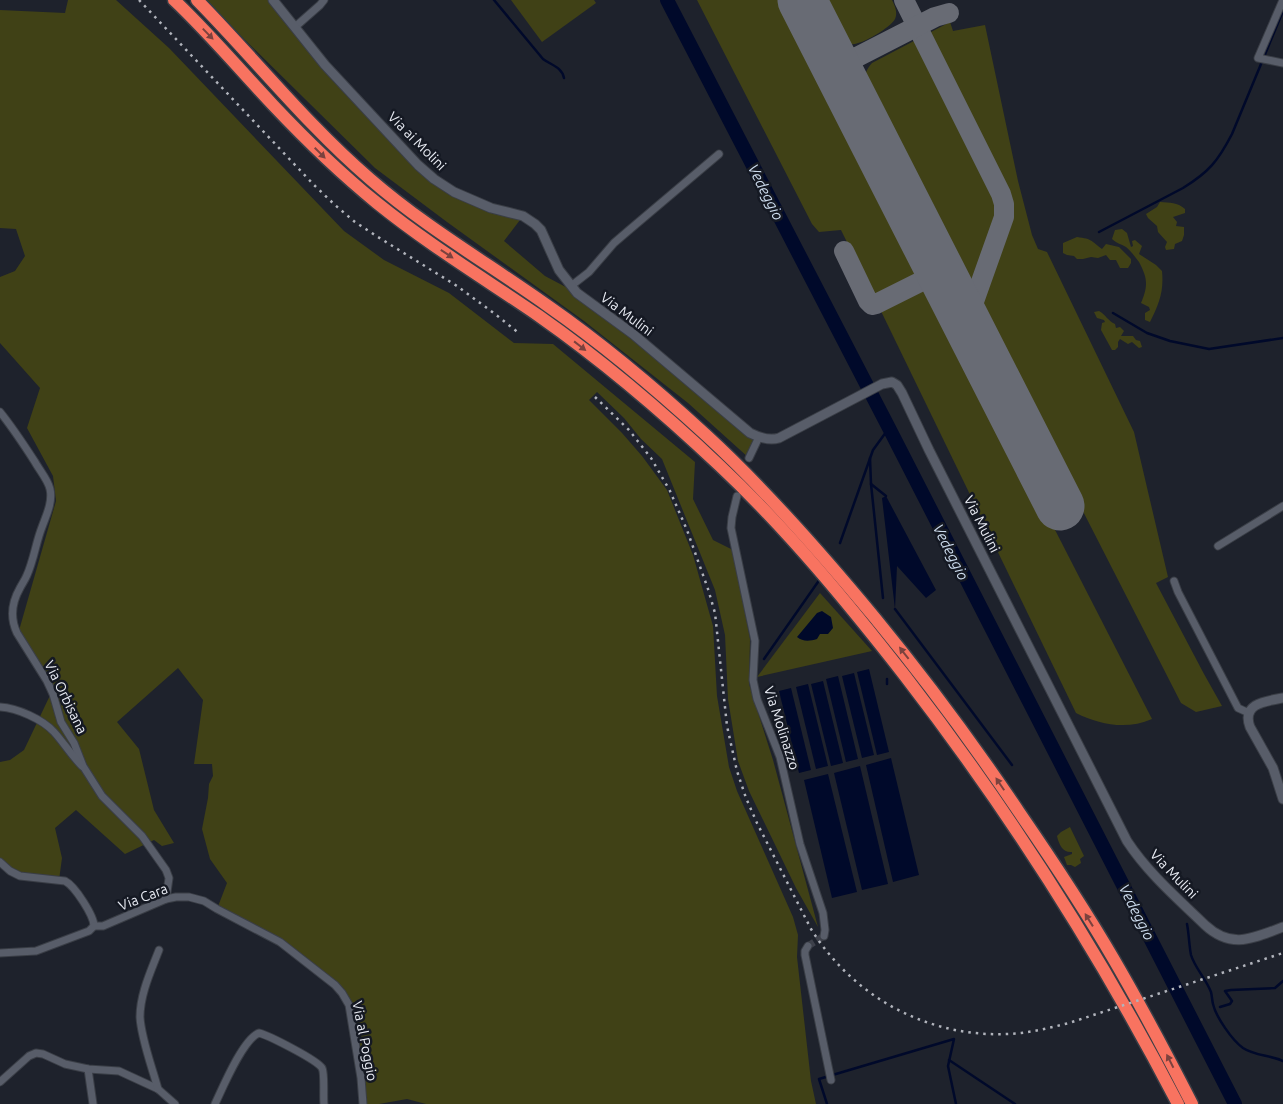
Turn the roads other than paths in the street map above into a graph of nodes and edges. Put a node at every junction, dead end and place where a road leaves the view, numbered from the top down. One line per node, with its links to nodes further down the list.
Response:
1 (174, 0): 41 (highway, one-way to 41)
2 (197, 0): 42 (highway, one-way to 2)
3 (273, 0): 6 (street, Via ai Molini)
4 (324, 0): 6 (street)
5 (1283, 0): 7 (street)
6 (295, 27): 9 (street, Via ai Molini)
7 (1283, 63)
8 (719, 154): 9 (street)
9 (571, 286): 10 (street, Via ai Molini)
10 (577, 293): 12 (street, Via Mulini)
11 (0, 412): 21 (street, Via Orbisana)
12 (759, 437): 13 (street); 26 (street, Via Mulini)
13 (749, 458)
14 (737, 496): 27 (street, Via Molinazzo)
15 (1283, 506): 16 (street)
16 (1218, 546)
17 (1174, 581): 20 (street)
18 (1283, 698): 20 (street)
19 (0, 706): 21 (street)
20 (1249, 713): 22 (street)
21 (83, 766): 24 (street, Via Orbisana)
22 (1283, 799)
23 (0, 862): 25 (street)
24 (166, 899): 25 (street, Via Cara); 31 (street, Via Cara)
25 (94, 926): 30 (street, Via Cara)
26 (1283, 927)
27 (824, 936)
28 (808, 946): 33 (street)
29 (159, 950): 35 (street)
30 (0, 953)
31 (336, 985): 40 (street, Via al Poggio)
32 (88, 1069): 34 (street); 35 (street); 36 (street)
33 (831, 1080)
34 (0, 1082)
35 (158, 1088): 37 (street)
36 (92, 1104)
37 (174, 1104)
38 (215, 1104): 39 (street)
39 (324, 1104)
40 (363, 1104)
41 (1178, 1104)
42 (1192, 1104)

